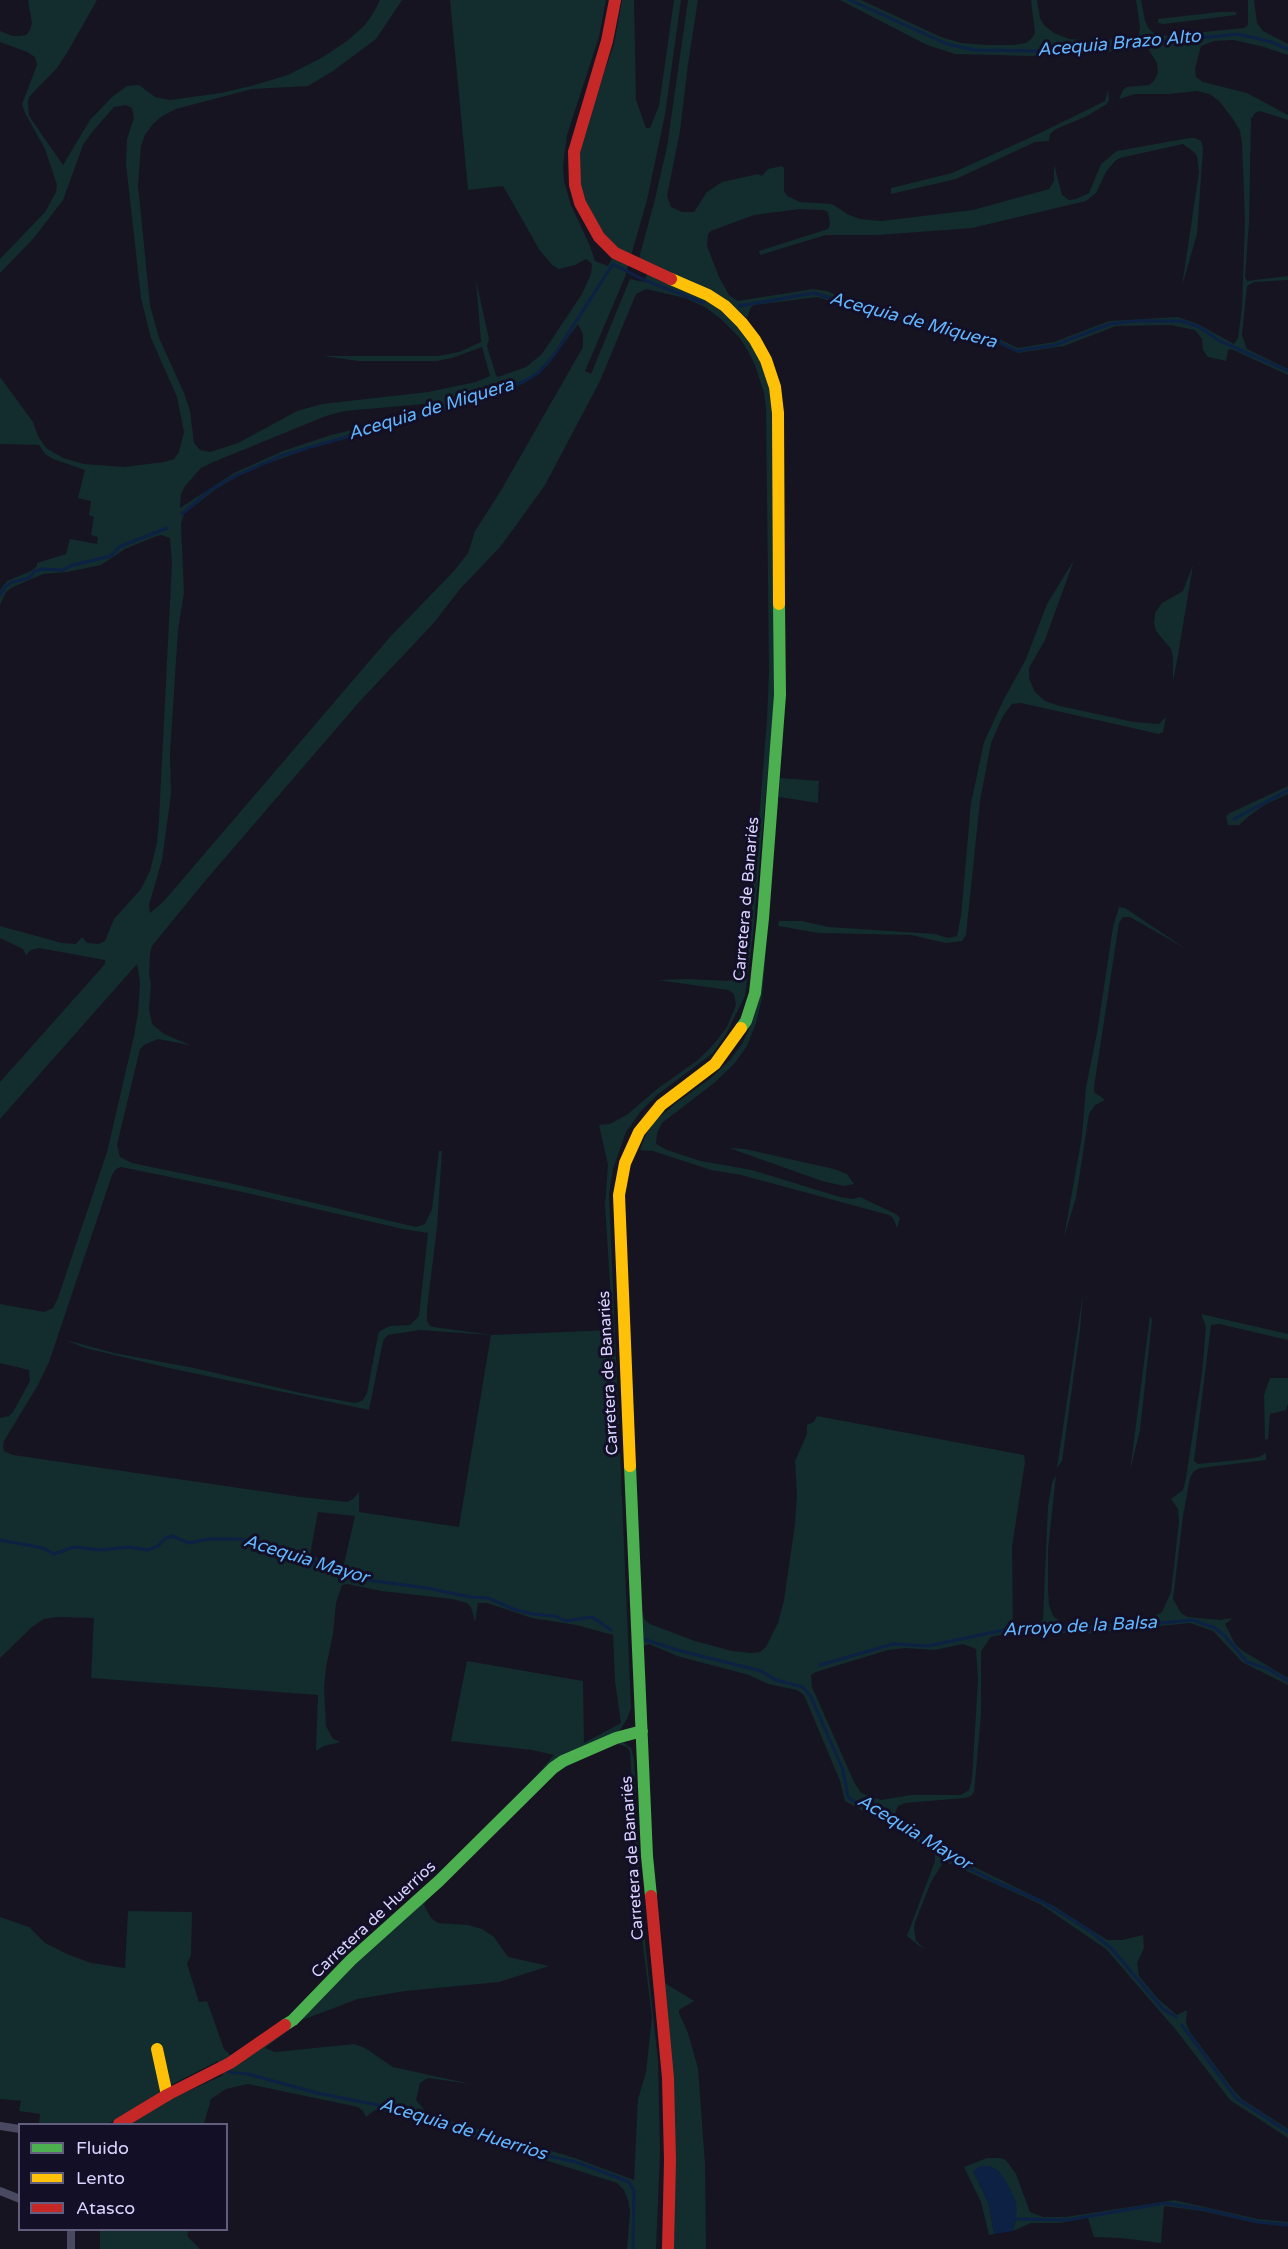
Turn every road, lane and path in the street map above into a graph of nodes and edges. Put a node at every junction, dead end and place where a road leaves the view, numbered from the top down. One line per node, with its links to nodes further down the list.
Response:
1 (615, 0): 2 (street, Carretera de Banariés)
2 (642, 1731): 4 (street, Carretera de Huerrios); 12 (street, Carretera de Banariés)
3 (157, 2049): 4 (street)
4 (167, 2095): 5 (street, Carretera de Huerrios)
5 (121, 2123)
6 (0, 2126): 7 (street)
7 (18, 2129)
8 (0, 2191): 9 (street)
9 (18, 2198)
10 (71, 2231): 11 (street)
11 (71, 2249)
12 (668, 2249)

